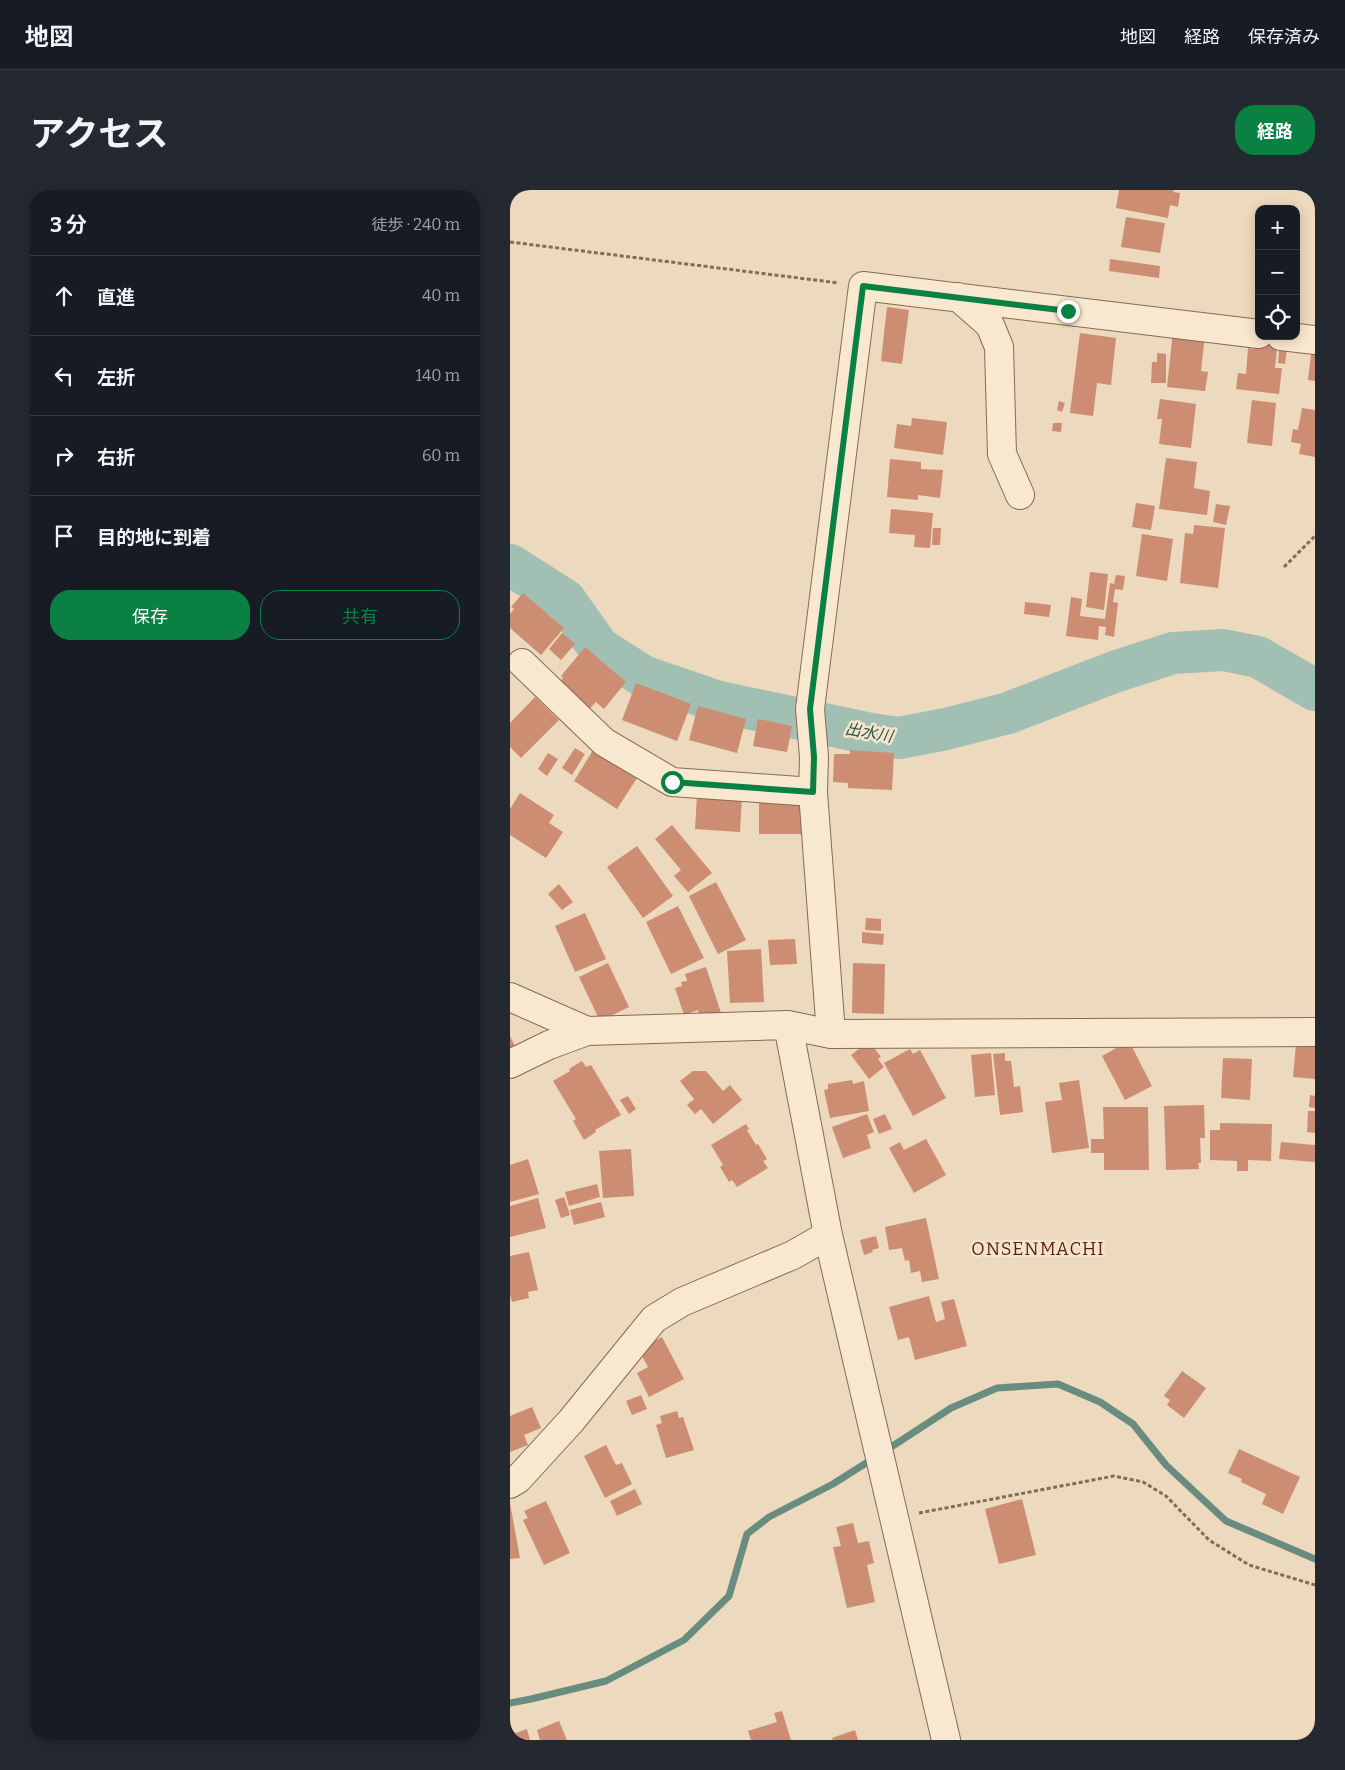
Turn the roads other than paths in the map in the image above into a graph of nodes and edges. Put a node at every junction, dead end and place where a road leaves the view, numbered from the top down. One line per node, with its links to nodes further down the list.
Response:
1 (958, 297): 2 (street); 5 (street); 7 (street)
2 (1255, 334)
3 (1300, 338): 4 (street)
4 (1315, 340)
5 (1020, 495)
6 (522, 663): 7 (street)
7 (813, 792): 12 (street)
8 (510, 997): 10 (street)
9 (788, 1025): 10 (street); 12 (street); 14 (street)
10 (587, 1032): 13 (street)
11 (1315, 1032): 12 (street)
12 (832, 1034)
13 (510, 1064)
14 (828, 1235): 15 (street); 16 (street)
15 (510, 1484)
16 (946, 1740)

